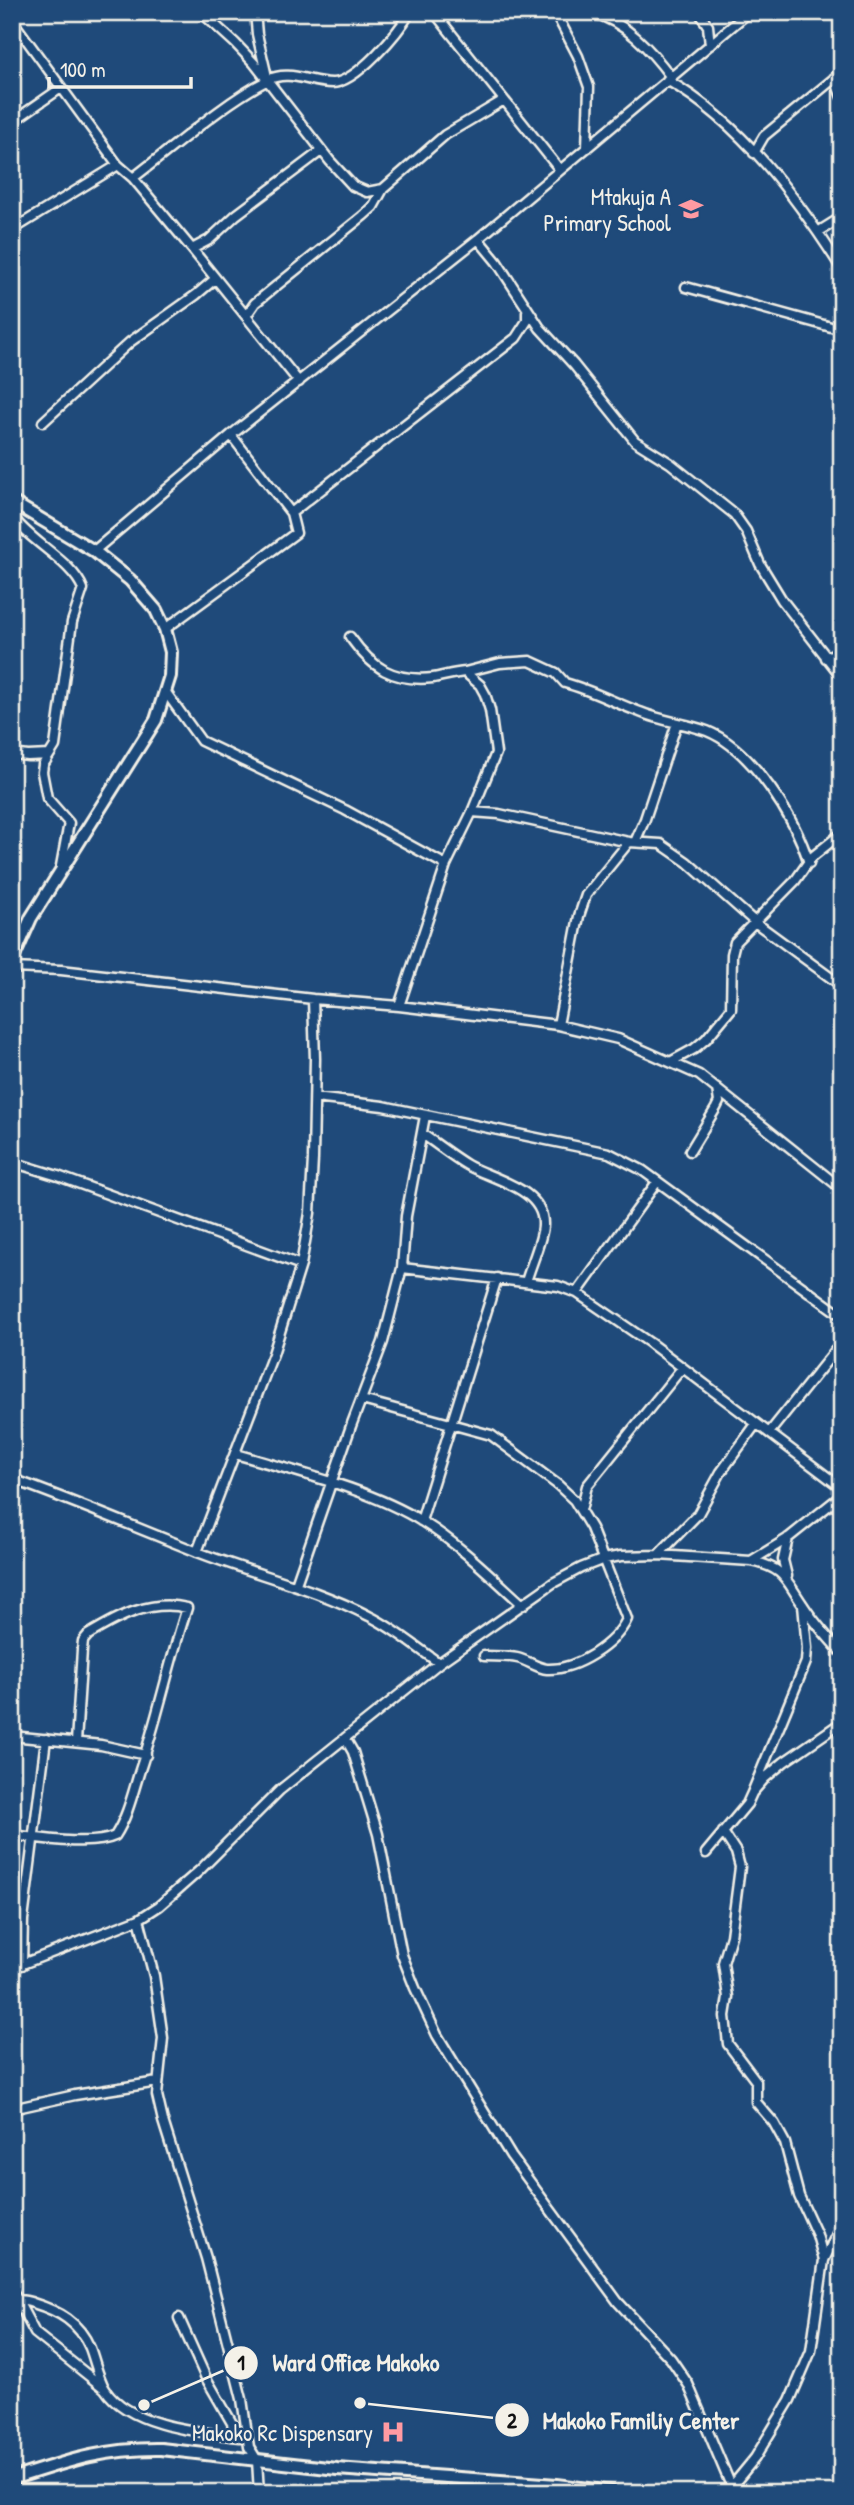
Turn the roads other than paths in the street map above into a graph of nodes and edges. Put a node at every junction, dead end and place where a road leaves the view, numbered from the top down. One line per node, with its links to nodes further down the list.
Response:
1 (18, 12): 10 (street)
2 (201, 12): 15 (street)
3 (255, 12): 15 (street)
4 (410, 12): 15 (street)
5 (434, 12): 18 (street)
6 (555, 12): 20 (street)
7 (591, 12): 13 (street)
8 (699, 12): 11 (street)
9 (750, 12): 11 (street)
10 (14, 21): 16 (street)
11 (710, 45): 13 (street)
12 (842, 72): 14 (street)
13 (669, 78): 20 (street); 22 (street)
14 (834, 78): 17 (street); 22 (street)
15 (268, 80): 21 (street); 25 (street)
16 (61, 88): 19 (street); 23 (street)
17 (842, 97)
18 (504, 100): 24 (street); 26 (street)
19 (12, 122)
20 (587, 148): 24 (street)
21 (321, 151): 26 (street); 31 (street)
22 (754, 153): 29 (street)
23 (118, 165): 25 (street); 28 (street)
24 (560, 170): 30 (street)
25 (132, 178): 31 (street)
26 (383, 189): 36 (street)
27 (842, 217): 29 (street)
28 (12, 230)
29 (818, 232): 32 (street)
30 (478, 239): 35 (street); 38 (street)
31 (192, 249): 33 (street)
32 (842, 269)
33 (215, 279): 36 (street); 39 (street)
34 (686, 287): 37 (street)
35 (527, 312): 42 (street); 48 (street)
36 (246, 316): 38 (street)
37 (842, 330)
38 (299, 382): 40 (street)
39 (43, 422)
40 (232, 436): 42 (street); 44 (street)
41 (12, 502): 44 (street)
42 (291, 513): 45 (street)
43 (12, 516): 54 (street)
44 (94, 551): 45 (street)
45 (165, 629): 51 (street)
46 (349, 637): 49 (street)
47 (842, 649): 48 (street)
48 (827, 658): 50 (street)
49 (465, 672): 52 (street); 55 (street)
50 (842, 677)
51 (165, 691): 59 (street); 60 (street)
52 (677, 723): 57 (street); 58 (street)
53 (12, 754): 54 (street)
54 (49, 755): 60 (street)
55 (472, 812): 57 (street); 59 (street)
56 (842, 833): 58 (street)
57 (632, 842): 61 (street); 69 (street)
58 (809, 863): 61 (street)
59 (446, 865): 68 (street)
60 (60, 870): 63 (street)
61 (756, 923): 66 (street); 70 (street)
62 (12, 929): 63 (street)
63 (24, 933): 64 (street)
64 (12, 961)
65 (12, 968): 67 (street)
66 (842, 986)
67 (313, 999): 68 (street); 72 (street)
68 (398, 1006): 69 (street)
69 (558, 1025): 70 (street)
70 (672, 1061): 71 (street)
71 (717, 1089): 75 (street); 78 (street)
72 (315, 1098): 73 (street); 79 (street)
73 (425, 1116): 74 (street); 77 (street)
74 (422, 1135): 80 (street); 82 (street)
75 (690, 1151)
76 (12, 1162): 79 (street)
77 (657, 1182): 83 (street); 84 (street)
78 (842, 1189)
79 (301, 1265): 91 (street)
80 (402, 1268): 81 (street); 87 (street)
81 (497, 1278): 82 (street); 89 (street)
82 (526, 1282): 83 (street)
83 (578, 1293): 86 (street)
84 (842, 1316)
85 (842, 1342): 90 (street)
86 (682, 1368): 88 (street); 95 (street)
87 (362, 1400): 89 (street); 93 (street)
88 (757, 1424): 90 (street); 102 (street)
89 (451, 1425): 96 (street); 99 (street)
90 (769, 1433): 94 (street)
91 (236, 1454): 93 (street); 101 (street)
92 (12, 1479): 101 (street)
93 (331, 1482): 99 (street); 106 (street)
94 (842, 1488)
95 (585, 1490): 96 (street); 98 (street)
96 (565, 1491): 98 (street)
97 (842, 1495): 100 (street)
98 (581, 1510): 103 (street)
99 (421, 1521): 107 (street)
100 (788, 1538): 104 (street); 105 (street)
101 (197, 1552): 106 (street)
102 (658, 1555): 103 (street); 104 (street)
103 (604, 1559): 107 (street); 110 (street)
104 (751, 1561): 105 (street)
105 (788, 1579): 108 (street)
106 (296, 1584): 111 (street)
107 (523, 1605): 111 (street)
108 (803, 1605): 109 (street); 118 (street)
109 (842, 1653)
110 (484, 1656)
111 (439, 1664): 114 (street)
112 (842, 1722): 118 (street)
113 (12, 1736): 115 (street)
114 (345, 1738): 123 (street); 138 (street)
115 (46, 1739): 116 (street); 121 (street)
116 (76, 1742): 117 (street); 117 (street)
117 (146, 1755): 121 (street)
118 (752, 1793): 119 (street)
119 (723, 1832): 122 (street); 129 (street)
120 (12, 1835): 121 (street)
121 (34, 1837): 124 (street)
122 (706, 1853)
123 (139, 1919): 124 (street); 126 (street)
124 (22, 1965): 125 (street)
125 (12, 1968)
126 (158, 2082): 127 (street); 135 (street)
127 (12, 2109)
128 (842, 2224): 129 (street)
129 (824, 2260): 138 (street)
130 (12, 2290): 131 (street)
131 (15, 2299): 133 (street); 133 (street)
132 (179, 2318): 134 (street)
133 (105, 2389): 134 (street)
134 (240, 2437): 135 (street)
135 (250, 2447): 136 (street)
136 (257, 2460): 137 (street); 139 (street); 140 (street)
137 (12, 2479)
138 (733, 2489)
139 (259, 2493)
140 (619, 2493)

